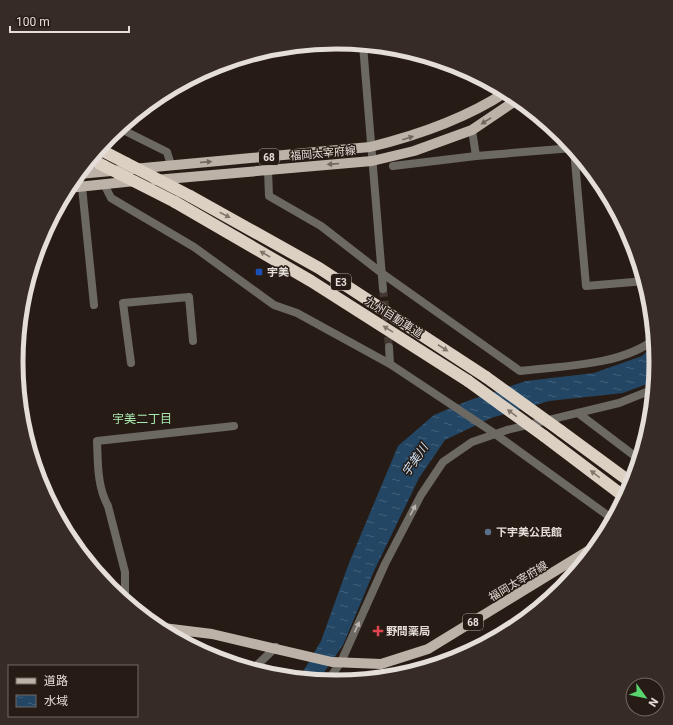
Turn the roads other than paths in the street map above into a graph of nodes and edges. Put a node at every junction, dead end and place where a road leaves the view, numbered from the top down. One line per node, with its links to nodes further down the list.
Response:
1 (363, 51): 6 (street)
2 (500, 95): 6 (main road, 福岡太宰府線 / 68, one-way to 2)
3 (512, 103): 4 (main road, 福岡太宰府線 / 68, one-way to 4)
4 (472, 130): 9 (street); 11 (main road, 福岡太宰府線 / 68)
5 (126, 131): 13 (street)
6 (370, 147): 11 (street); 13 (main road, 福岡太宰府線 / 68, one-way to 6)
7 (566, 150): 9 (street)
8 (105, 152): 34 (highway, 九州自動車道 / E3, one-way to 34, bridge)
9 (476, 156): 14 (street)
10 (575, 160): 21 (street)
11 (372, 161): 15 (main road, 福岡太宰府線 / 68, one-way to 15); 20 (street)
12 (96, 162): 35 (highway, 九州自動車道 / E3, one-way to 12, bridge)
13 (171, 165): 16 (main road, 福岡太宰府線 / 68)
14 (393, 166)
15 (268, 170): 17 (main road, 福岡太宰府線 / 68); 20 (street)
16 (87, 173)
17 (104, 184): 18 (main road, 福岡太宰府線 / 68); 28 (street)
18 (82, 186): 19 (main road, 福岡太宰府線 / 68); 23 (street)
19 (77, 187)
20 (383, 274): 22 (street); 25 (street)
21 (639, 281)
22 (383, 289)
23 (94, 305)
24 (194, 341): 27 (street)
25 (649, 342)
26 (389, 347): 28 (street)
27 (130, 363)
28 (390, 364): 32 (street)
29 (648, 392): 30 (street)
30 (578, 413): 32 (street); 33 (street)
31 (234, 426): 40 (street)
32 (493, 433): 36 (street); 43 (street, one-way to 32)
33 (635, 456)
34 (627, 480)
35 (621, 494)
36 (609, 517)
37 (584, 554): 38 (main road, 福岡太宰府線 / 68)
38 (570, 563): 39 (street); 43 (main road, 福岡太宰府線 / 68)
39 (573, 568)
40 (125, 593)
41 (170, 628): 42 (main road, 68)
42 (276, 648): 43 (main road, 68); 44 (street)
43 (336, 662): 45 (street)
44 (257, 665)
45 (330, 676)

